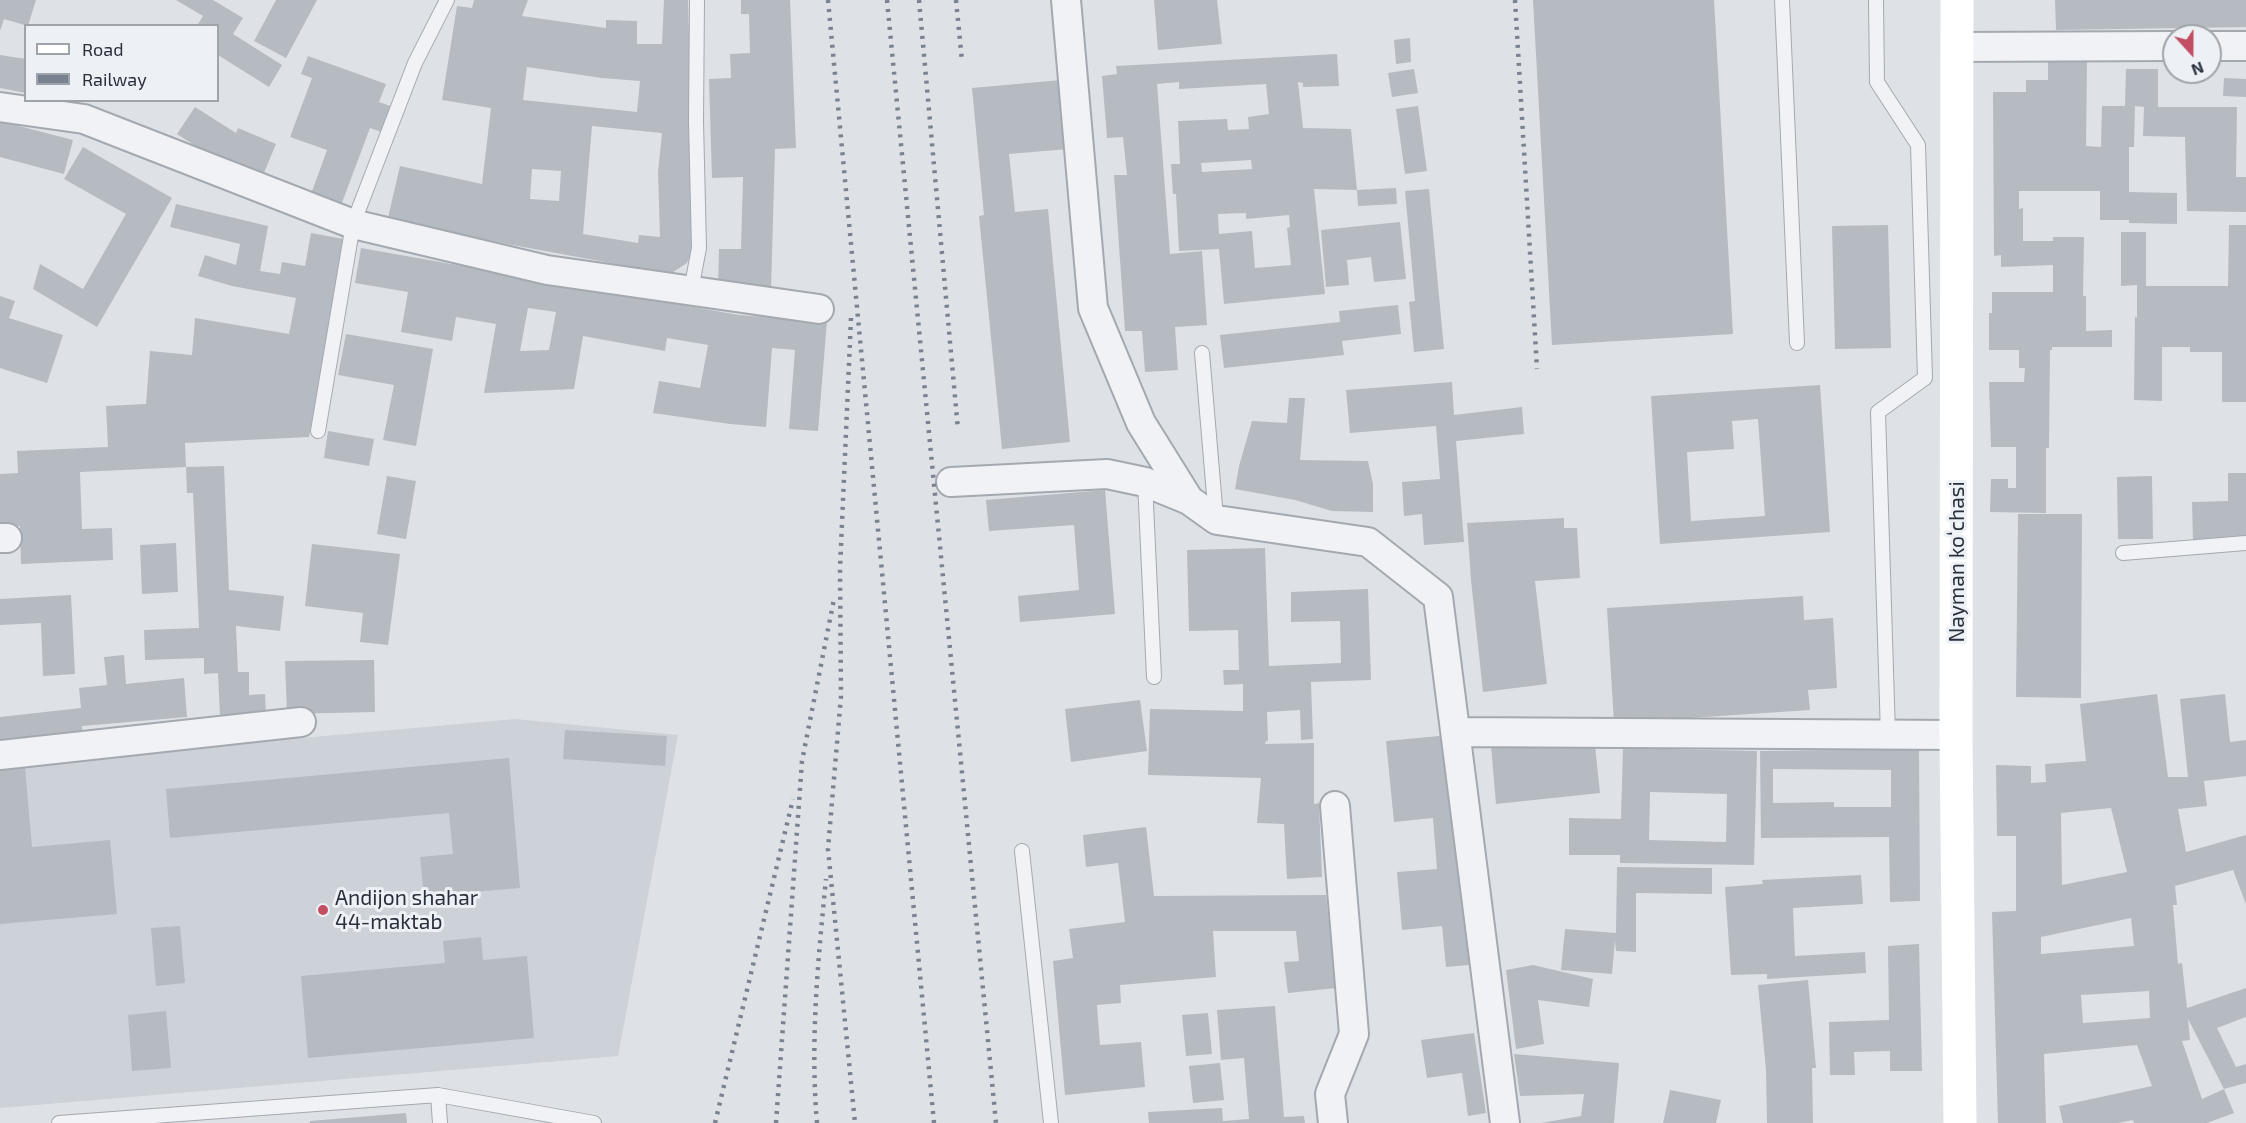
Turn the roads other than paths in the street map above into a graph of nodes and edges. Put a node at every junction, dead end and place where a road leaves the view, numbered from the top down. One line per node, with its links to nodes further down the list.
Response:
1 (447, 0): 12 (lane)
2 (697, 0): 13 (lane)
3 (1066, 0): 20 (street)
4 (1782, 0): 15 (lane)
5 (1876, 0): 27 (lane)
6 (1957, 0): 10 (main road, Nayman koʻchasi)
7 (2162, 46): 10 (street)
8 (2222, 46): 9 (street)
9 (2246, 46)
10 (1957, 47): 28 (main road, Nayman koʻchasi)
11 (0, 107): 12 (street)
12 (353, 224): 13 (street); 17 (lane)
13 (691, 290): 14 (street)
14 (819, 309)
15 (1797, 344)
16 (1202, 353): 21 (lane)
17 (318, 431)
18 (951, 482): 19 (street)
19 (1145, 482): 20 (street); 24 (lane)
20 (1189, 500): 21 (street)
21 (1216, 520): 26 (street)
22 (2246, 543): 23 (lane)
23 (2123, 553)
24 (1154, 677)
25 (301, 722): 29 (street)
26 (1456, 732): 27 (street); 38 (street)
27 (1888, 735): 28 (street)
28 (1956, 735): 39 (main road, Nayman koʻchasi)
29 (0, 755)
30 (1335, 806): 37 (street)
31 (1022, 851): 36 (lane)
32 (438, 1095): 33 (lane); 34 (lane); 35 (lane)
33 (59, 1123)
34 (440, 1123)
35 (594, 1123)
36 (1051, 1123)
37 (1333, 1123)
38 (1505, 1123)
39 (1960, 1123)

